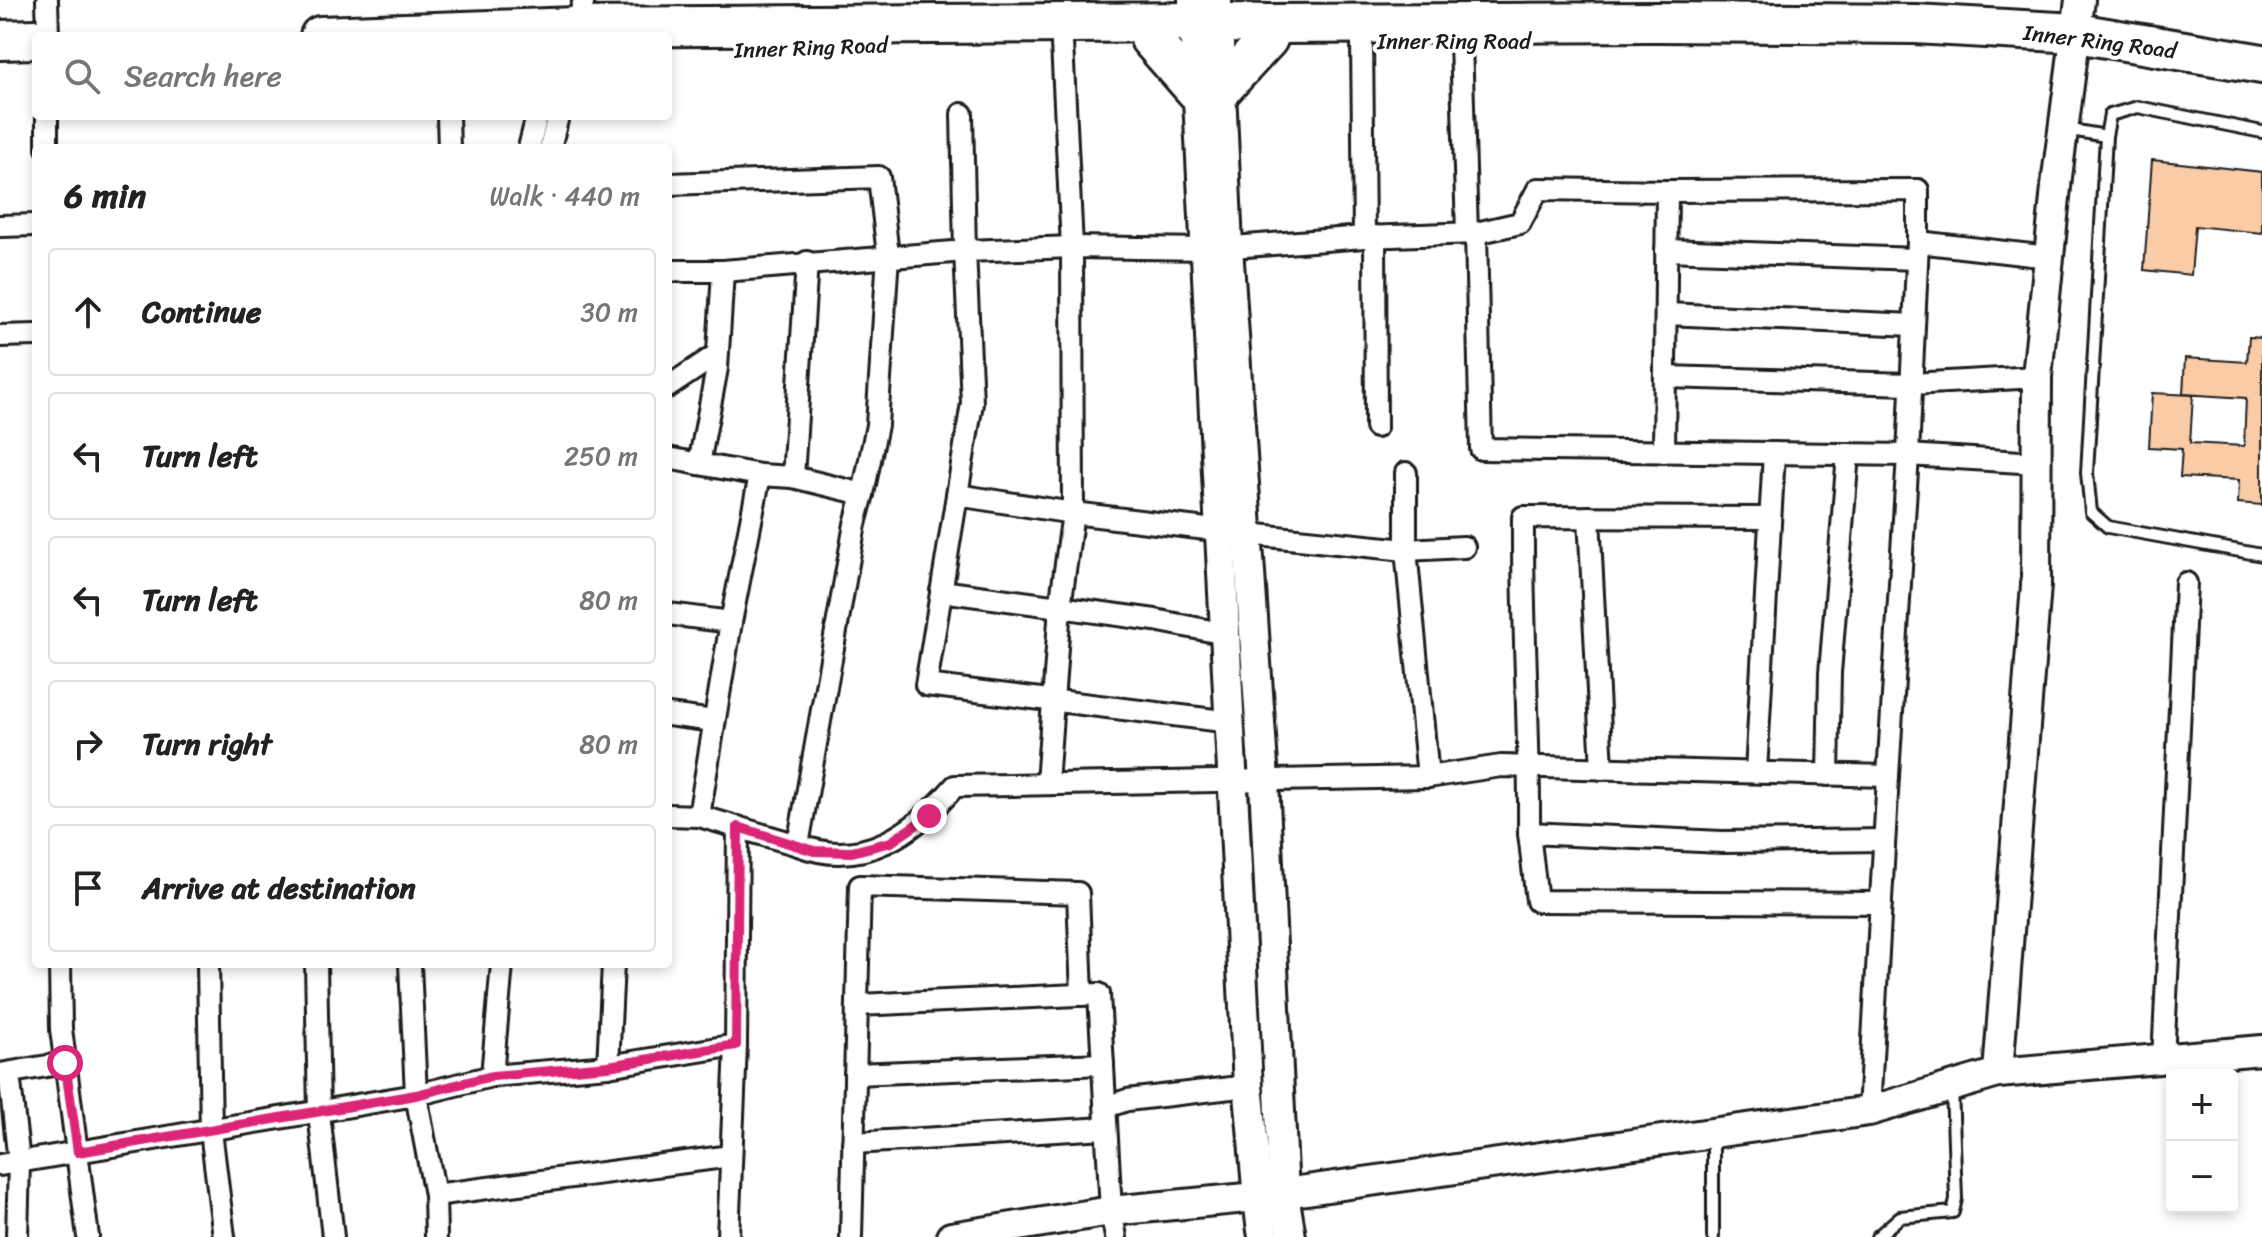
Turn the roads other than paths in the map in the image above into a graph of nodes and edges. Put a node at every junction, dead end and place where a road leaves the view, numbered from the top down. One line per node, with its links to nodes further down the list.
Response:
1 (47, 0): 5 (street)
2 (580, 14): 3 (highway, Inner Ring Road); 6 (highway, Inner Ring Road)
3 (1207, 20): 4 (highway, Inner Ring Road); 9 (highway, Inner Ring Road); 11 (highway, Inner Ring Road); 17 (highway); 17 (highway)
4 (2078, 27): 10 (highway, Inner Ring Road); 15 (highway, Inner Ring Road); 16 (highway, Inner Ring Road); 23 (street)
5 (48, 32)
6 (367, 32)
7 (32, 39): 8 (highway)
8 (0, 40)
9 (1362, 40): 10 (highway, Inner Ring Road); 35 (street)
10 (1461, 42): 34 (street)
11 (1062, 43): 12 (highway, Inner Ring Road); 36 (street)
12 (672, 52)
13 (0, 63): 14 (highway)
14 (32, 63)
15 (2262, 64)
16 (2262, 76)
17 (1208, 90): 37 (street)
18 (962, 114): 39 (street)
19 (47, 120): 26 (street)
20 (448, 120): 27 (street)
21 (536, 120): 28 (street)
22 (557, 120): 29 (street)
23 (2064, 129): 25 (lane); 42 (street)
24 (2262, 132): 25 (lane)
25 (2106, 136): 74 (lane)
26 (47, 144)
27 (449, 144)
28 (530, 144)
29 (551, 144)
30 (672, 184): 41 (street)
31 (1667, 191): 34 (street); 38 (street); 40 (street)
32 (32, 225): 33 (street)
33 (0, 226)
34 (1472, 233): 35 (street); 56 (street)
35 (1370, 236): 37 (street); 55 (street)
36 (1072, 247): 37 (street); 39 (street); 68 (street)
37 (1217, 248): 71 (street)
38 (1666, 250): 40 (street); 46 (street)
39 (965, 251): 41 (street); 67 (street)
40 (1918, 251): 42 (street); 47 (street)
41 (888, 255): 43 (street); 66 (street)
42 (2049, 257): 52 (street)
43 (807, 262): 45 (street); 65 (street)
44 (672, 271): 45 (street)
45 (723, 271): 50 (street)
46 (1666, 314): 47 (street); 51 (street)
47 (1914, 325): 54 (street)
48 (32, 335): 49 (street)
49 (0, 336)
50 (716, 355): 53 (street); 62 (street)
51 (1665, 377): 54 (street); 56 (street)
52 (2037, 377): 54 (street); 61 (street)
53 (672, 384)
54 (1911, 384): 59 (street)
55 (1376, 427)
56 (1664, 452): 57 (street)
57 (1774, 453): 58 (street); 70 (street)
58 (1848, 454): 59 (street); 88 (street)
59 (1908, 455): 61 (street); 89 (street)
60 (672, 459): 62 (street)
61 (2037, 463): 116 (street)
62 (699, 464): 64 (street)
63 (1406, 473): 73 (street)
64 (760, 475): 65 (street); 79 (street)
65 (793, 477): 66 (street)
66 (863, 494): 99 (street)
67 (957, 495): 68 (street); 76 (street)
68 (1073, 513): 71 (street); 77 (street)
69 (1589, 517): 70 (street); 85 (street); 86 (street)
70 (1770, 518): 87 (street)
71 (1234, 533): 73 (street); 80 (street); 91 (street)
72 (1464, 547): 73 (street)
73 (1406, 550): 90 (street)
74 (2262, 555)
75 (2186, 583): 111 (street)
76 (941, 591): 77 (street); 81 (street)
77 (1060, 607): 80 (street); 81 (street)
78 (672, 615): 79 (street)
79 (731, 622): 83 (street)
80 (1226, 634): 84 (street)
81 (1055, 701): 84 (street); 93 (street)
82 (672, 716): 83 (street)
83 (714, 721): 95 (street)
84 (1231, 722): 92 (street)
85 (1530, 766): 86 (street); 90 (street); 97 (street)
86 (1602, 769): 87 (street)
87 (1756, 772): 88 (street)
88 (1828, 775): 89 (street)
89 (1888, 776): 98 (street)
90 (1428, 777): 91 (street)
91 (1264, 781): 92 (street); 133 (street)
92 (1233, 782): 93 (street); 119 (street)
93 (1047, 783): 99 (street)
94 (672, 815): 95 (street)
95 (699, 816): 96 (street)
96 (738, 827): 99 (street); 109 (street)
97 (1529, 833): 98 (street); 100 (street)
98 (1884, 840): 100 (street)
99 (798, 845)
100 (1881, 903): 123 (street)
101 (60, 968): 112 (street)
102 (208, 968): 126 (street)
103 (316, 968): 124 (street)
104 (410, 968): 121 (street)
105 (502, 968): 118 (street)
106 (613, 968): 114 (street)
107 (1082, 995): 108 (street); 108 (street); 113 (street)
108 (858, 1005): 117 (street)
109 (736, 1045): 114 (street); 130 (street)
110 (2262, 1050): 111 (street)
111 (2163, 1060): 116 (street)
112 (65, 1063): 115 (street); 129 (street)
113 (1103, 1064): 117 (street); 122 (street)
114 (608, 1066): 118 (street)
115 (4, 1073): 131 (street)
116 (1998, 1073): 120 (street)
117 (855, 1074): 128 (street)
118 (492, 1076): 121 (street)
119 (1248, 1086): 122 (street); 133 (street)
120 (1952, 1086): 123 (street); 147 (lane)
121 (416, 1095): 124 (street); 132 (street)
122 (1105, 1103): 125 (street)
123 (1869, 1111): 127 (street)
124 (319, 1113): 126 (street); 139 (street)
125 (1106, 1128): 128 (street); 134 (street)
126 (211, 1131): 129 (street); 138 (street)
127 (1713, 1133): 133 (street); 146 (lane)
128 (853, 1143): 142 (street)
129 (78, 1152): 131 (street); 137 (street)
130 (731, 1156): 132 (street); 141 (street)
131 (10, 1164): 136 (street)
132 (435, 1195): 140 (street)
133 (1270, 1195): 134 (street); 144 (street); 145 (street)
134 (1113, 1224): 135 (street)
135 (1023, 1232): 143 (street)
136 (17, 1237)
137 (88, 1237)
138 (224, 1237)
139 (333, 1237)
140 (436, 1237)
141 (728, 1237)
142 (851, 1237)
143 (951, 1237)
144 (1263, 1237)
145 (1291, 1237)
146 (1713, 1237)
147 (1877, 1237)

